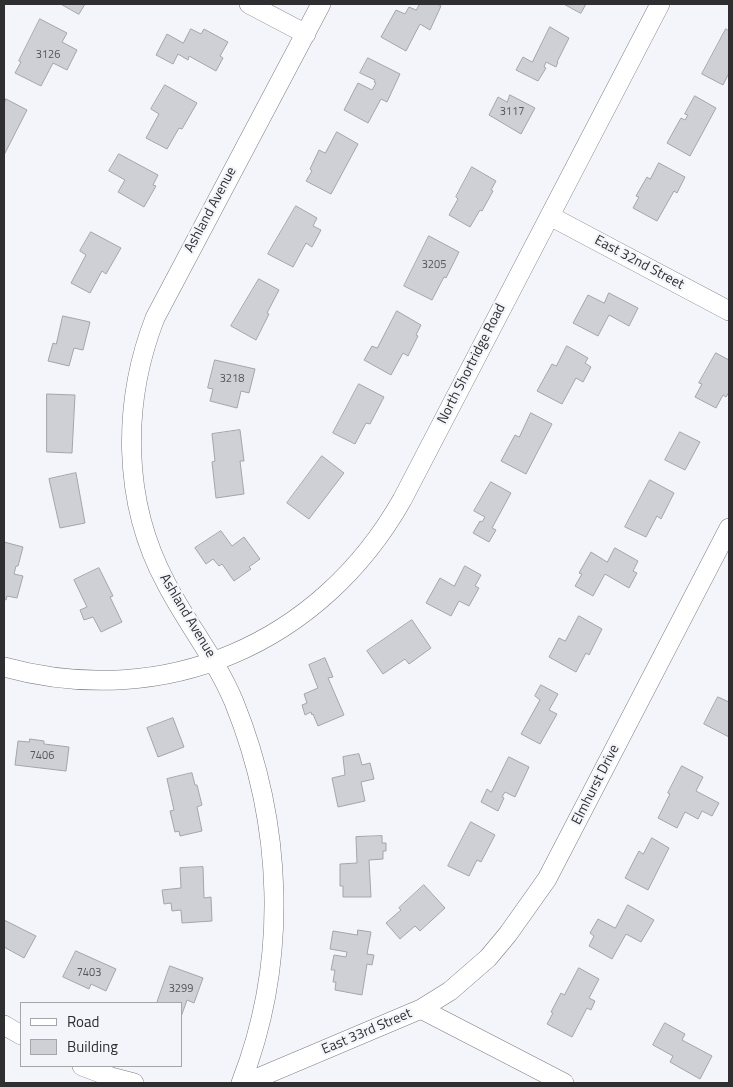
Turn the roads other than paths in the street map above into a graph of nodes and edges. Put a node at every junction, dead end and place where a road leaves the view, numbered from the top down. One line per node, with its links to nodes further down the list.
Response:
1 (249, 4): 4 (street)
2 (322, 4): 4 (street, Ashland Avenue)
3 (660, 4): 5 (street, North Shortridge Road)
4 (306, 34): 8 (street, Ashland Avenue)
5 (550, 216): 6 (street, East 32nd Street); 8 (street, North Shortridge Road)
6 (729, 311)
7 (729, 528): 10 (street, Elmhurst Drive)
8 (214, 661): 9 (street, North Shortridge Road); 15 (street, Ashland Avenue)
9 (4, 667)
10 (422, 1009): 16 (street, East 33rd Street); 17 (street, East 33rd Street)
11 (4, 1025): 12 (street)
12 (20, 1034)
13 (85, 1067): 14 (street)
14 (134, 1083)
15 (240, 1083)
16 (246, 1083)
17 (564, 1083)

